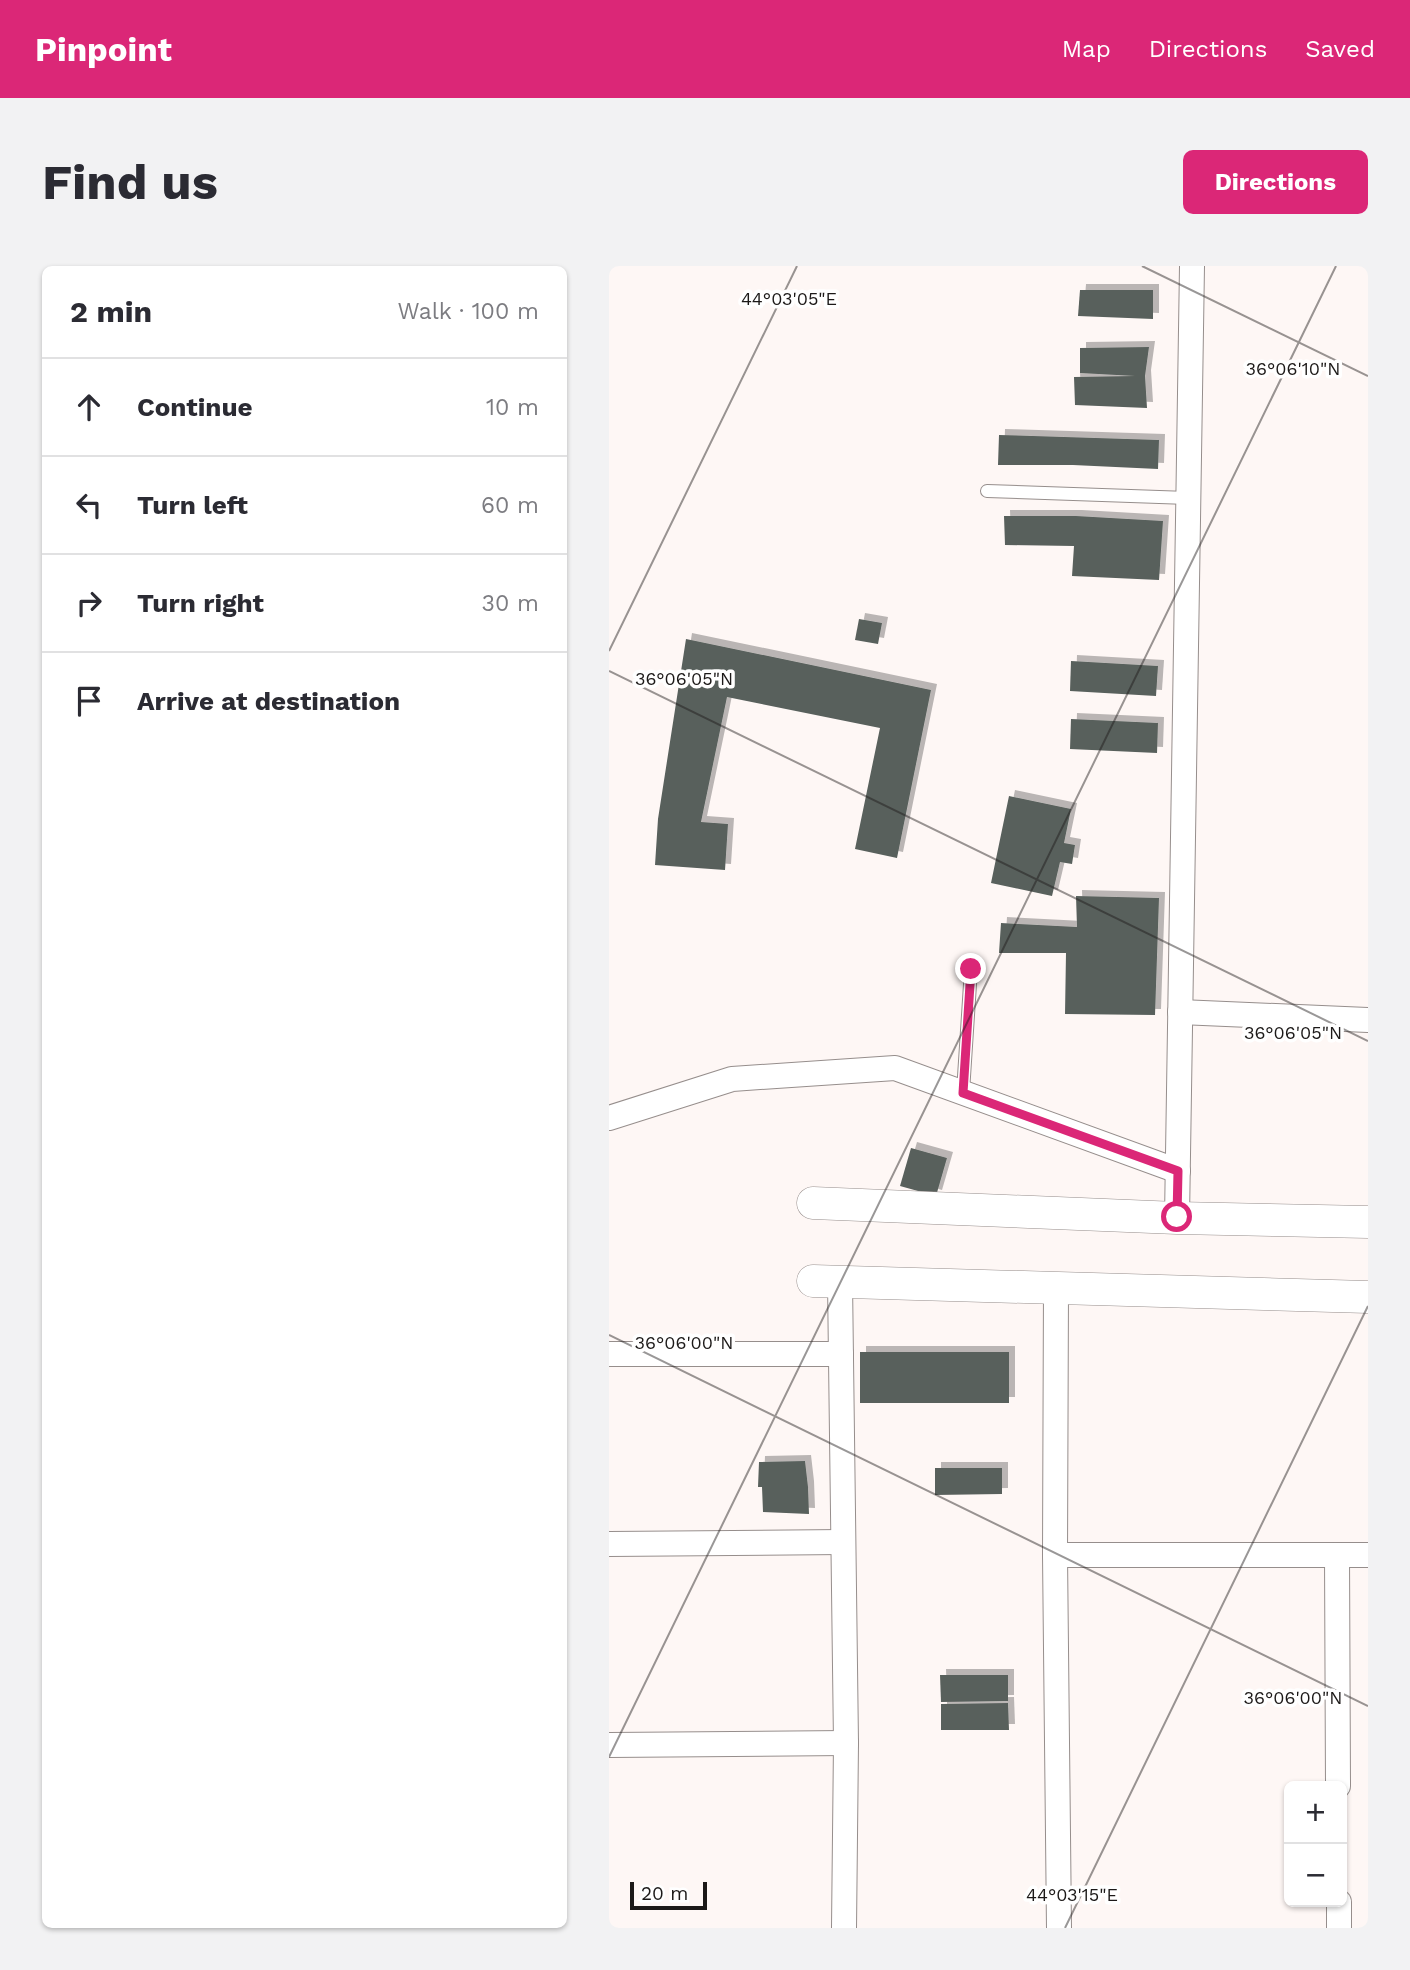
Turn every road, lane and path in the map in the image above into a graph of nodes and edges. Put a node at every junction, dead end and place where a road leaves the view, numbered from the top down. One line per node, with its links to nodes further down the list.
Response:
1 (1192, 266): 3 (street)
2 (987, 491): 3 (lane)
3 (1188, 498): 5 (street)
4 (971, 969): 7 (lane)
5 (1180, 1012): 6 (street); 9 (street)
6 (1368, 1020)
7 (963, 1093): 8 (street); 9 (street)
8 (609, 1118)
9 (1178, 1171): 11 (street)
10 (813, 1203): 11 (street)
11 (1177, 1217): 12 (street)
12 (1368, 1222)
13 (827, 1281): 14 (street); 17 (street)
14 (1056, 1288): 15 (street); 20 (street)
15 (1368, 1297)
16 (609, 1354): 17 (street)
17 (841, 1354): 18 (street)
18 (843, 1542): 19 (street); 23 (street)
19 (609, 1544)
20 (1055, 1555): 21 (street); 28 (street)
21 (1337, 1555): 22 (street); 25 (street)
22 (1368, 1555)
23 (846, 1743): 24 (street); 27 (street)
24 (609, 1745)
25 (1338, 1781)
26 (1339, 1907): 29 (street)
27 (844, 1928)
28 (1059, 1928)
29 (1339, 1928)

